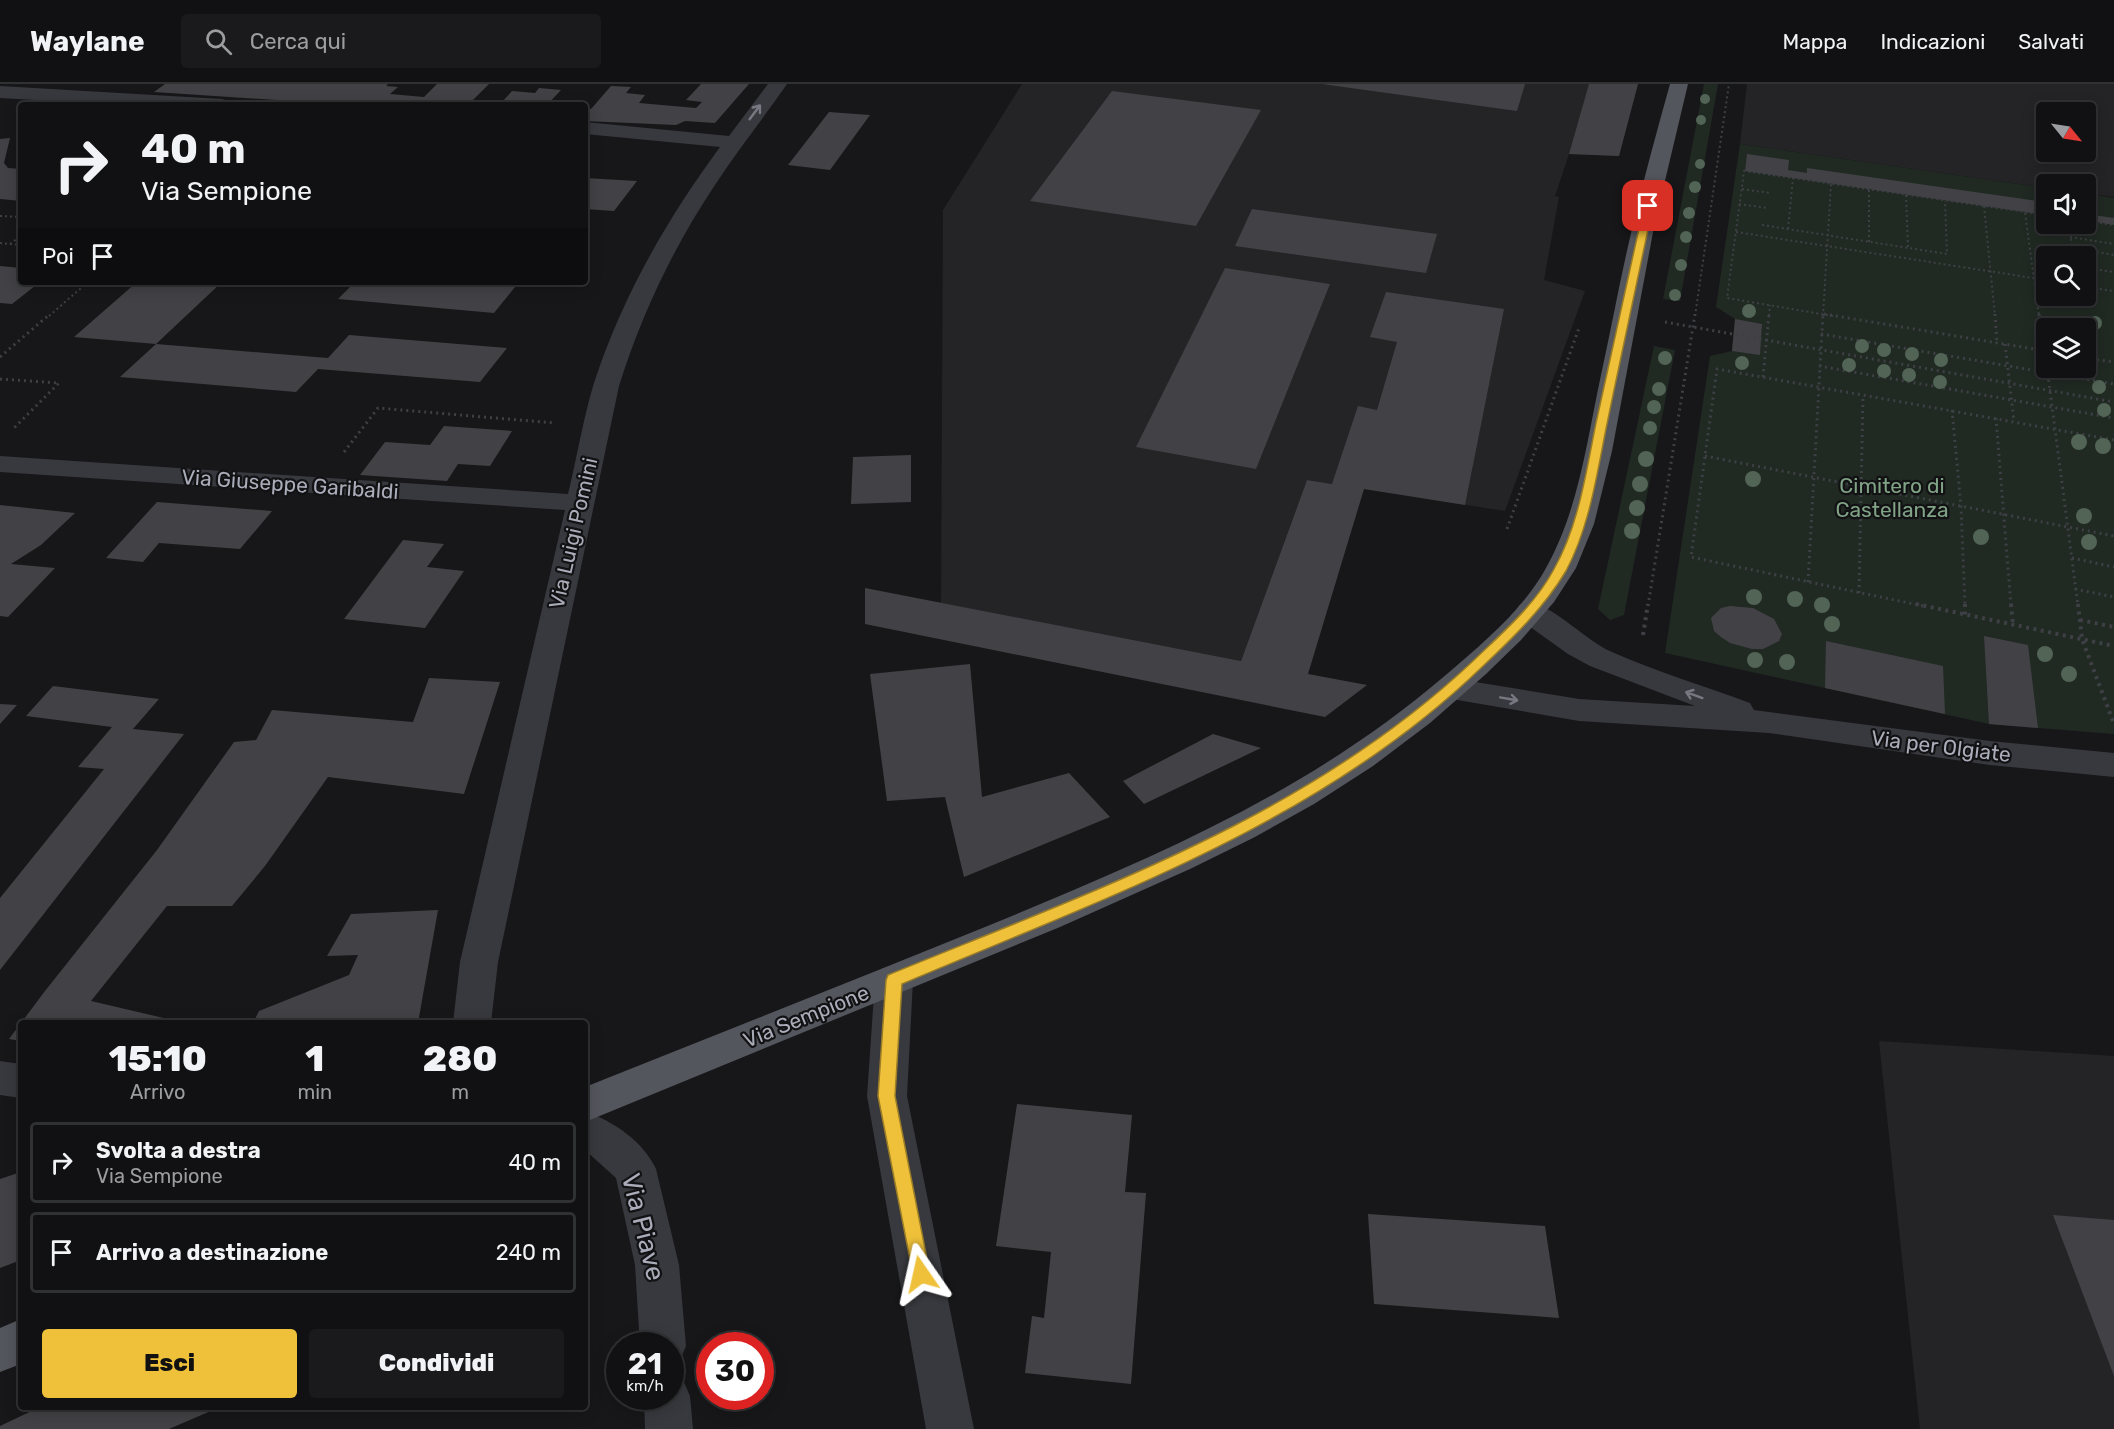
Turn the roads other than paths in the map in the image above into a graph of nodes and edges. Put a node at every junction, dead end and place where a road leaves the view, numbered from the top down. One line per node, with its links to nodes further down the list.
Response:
1 (778, 84): 6 (street, Via Luigi Pomini, one-way to 1)
2 (1679, 84): 9 (main road, Via Sempione)
3 (0, 92): 4 (street)
4 (171, 102)
5 (588, 128): 6 (street)
6 (733, 142): 8 (street, Via Luigi Pomini)
7 (0, 465): 8 (street, Via Giuseppe Garibaldi)
8 (580, 502): 14 (street, Via Luigi Pomini)
9 (1530, 612): 10 (main road, Via Sempione); 11 (street, Via per Olgiate, one-way to 9)
10 (1451, 689): 11 (street, Via per Olgiate, one-way to 11); 13 (main road, Via Sempione)
11 (1769, 722): 12 (street, Via per Olgiate)
12 (2114, 765)
13 (894, 980): 17 (main road, Via Sempione); 24 (street)
14 (472, 1020)
15 (0, 1078): 16 (street)
16 (18, 1081)
17 (588, 1104)
18 (588, 1131): 19 (street, Via Piave)
19 (662, 1332)
20 (18, 1342): 21 (main road)
21 (0, 1350)
22 (668, 1410): 23 (street)
23 (669, 1429)
24 (950, 1429)

